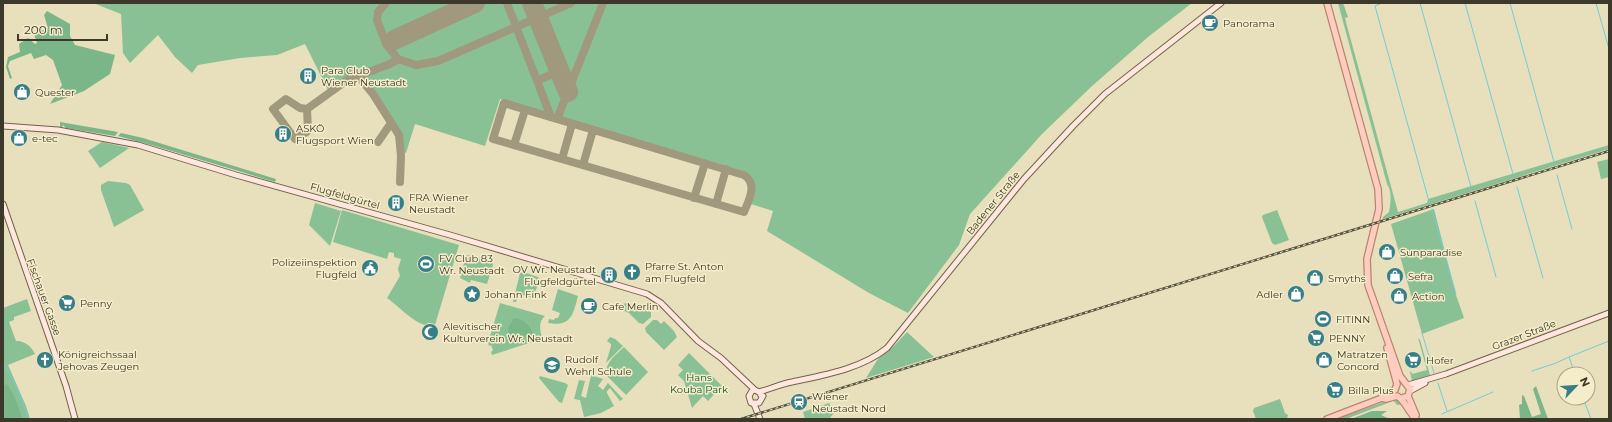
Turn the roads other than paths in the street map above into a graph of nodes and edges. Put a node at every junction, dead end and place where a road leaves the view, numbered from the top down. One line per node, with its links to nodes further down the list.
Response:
1 (1221, 3): 10 (street, Badener Straße)
2 (1327, 3): 6 (main road)
3 (3, 126): 10 (street, Flugfeldgürtel)
4 (3, 204): 13 (street, Fischauer Gasse)
5 (1609, 313): 7 (street, Grazer Straße)
6 (1380, 322): 8 (main road); 9 (main road)
7 (1446, 374): 9 (street); 11 (street)
8 (1397, 384): 9 (main road); 11 (main road)
9 (1406, 384): 11 (main road)
10 (757, 393): 12 (street); 12 (street)
11 (1402, 394): 15 (main road); 16 (main road)
12 (756, 403): 14 (street)
13 (75, 419)
14 (760, 419)
15 (1327, 419)
16 (1417, 419)

